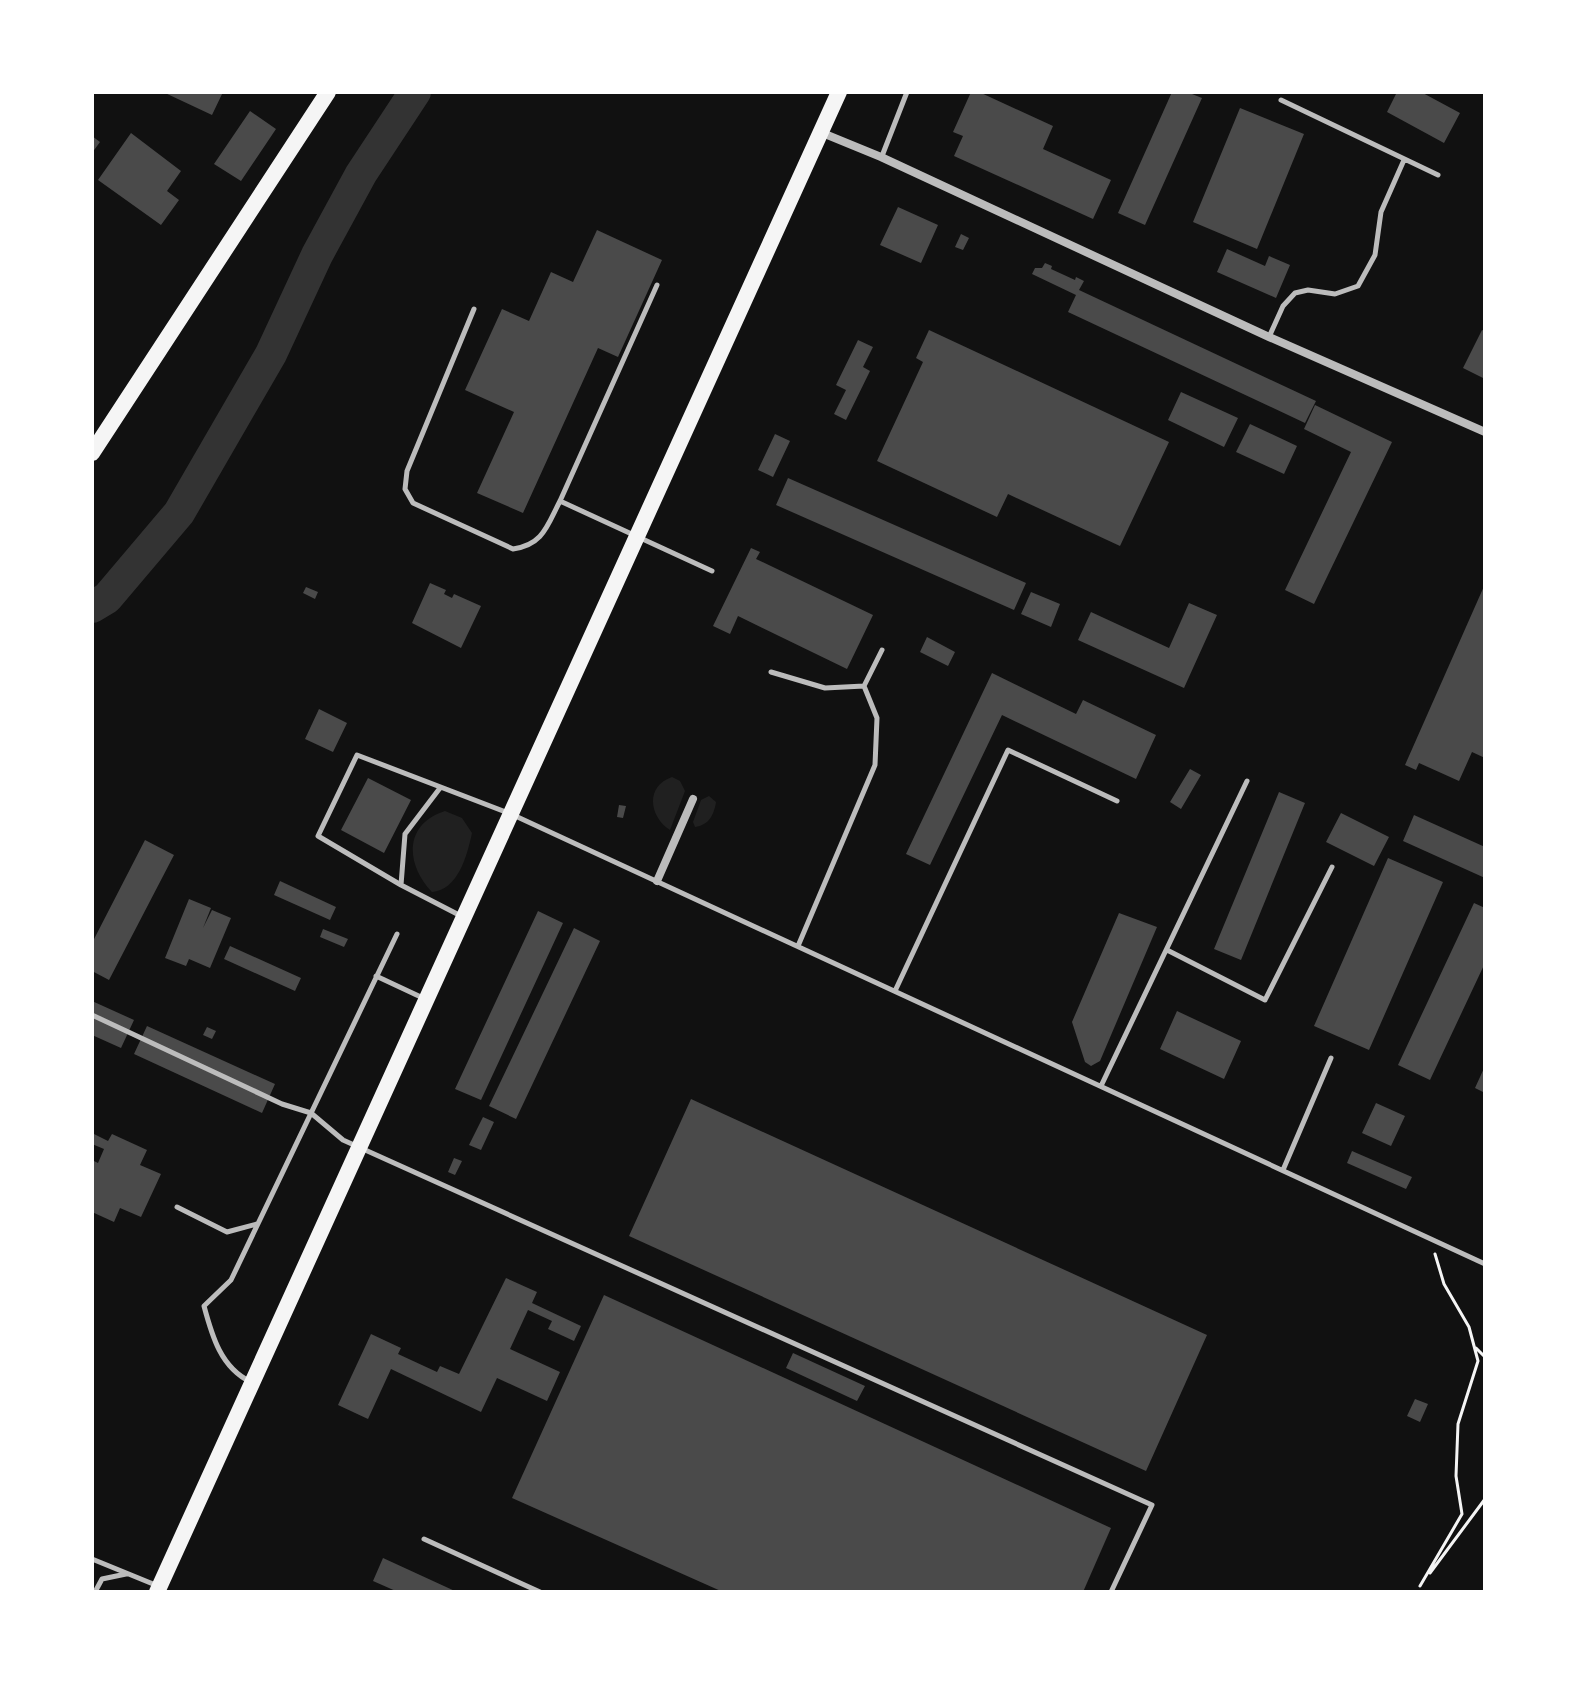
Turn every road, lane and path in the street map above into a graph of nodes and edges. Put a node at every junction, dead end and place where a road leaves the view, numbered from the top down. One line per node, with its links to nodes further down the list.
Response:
1 (328, 92): 13 (main road)
2 (839, 92): 5 (main road)
3 (907, 92): 6 (lane)
4 (1281, 100): 7 (lane)
5 (820, 132): 6 (street); 15 (main road)
6 (881, 157): 11 (street)
7 (1404, 160): 8 (lane); 11 (lane)
8 (1438, 175)
9 (657, 285): 14 (lane)
10 (474, 309): 14 (lane)
11 (1269, 337): 12 (street)
12 (1485, 432)
13 (92, 453)
14 (560, 501): 15 (lane)
15 (636, 538): 16 (lane); 24 (main road)
16 (712, 571)
17 (882, 650): 19 (lane)
18 (771, 672): 19 (lane)
19 (864, 686): 30 (lane)
20 (1247, 781): 31 (lane)
21 (440, 788): 24 (lane); 27 (lane); 27 (lane)
22 (693, 799): 26 (street)
23 (1117, 801): 33 (lane)
24 (511, 814): 26 (lane); 28 (main road)
25 (1332, 867): 31 (lane)
26 (657, 881): 30 (lane)
27 (401, 885): 28 (lane)
28 (464, 917): 34 (main road)
29 (397, 934): 32 (lane)
30 (798, 946): 33 (lane)
31 (1167, 950): 37 (lane)
32 (376, 976): 34 (lane); 38 (lane)
33 (895, 991): 37 (lane)
34 (426, 999): 39 (main road)
35 (92, 1015): 38 (lane)
36 (1331, 1058): 40 (lane)
37 (1101, 1086): 40 (lane)
38 (311, 1113): 39 (lane); 42 (lane)
39 (359, 1147): 47 (main road); 56 (lane)
40 (1283, 1170): 43 (lane)
41 (177, 1207): 42 (lane)
42 (258, 1223): 47 (lane)
43 (1429, 1238): 44 (lane); 45 (path)
44 (1485, 1264)
45 (1474, 1346): 46 (path); 52 (path)
46 (1485, 1357)
47 (252, 1382): 53 (main road)
48 (1485, 1499): 52 (path)
49 (424, 1539): 55 (lane)
50 (92, 1559): 51 (lane)
51 (127, 1574): 53 (lane); 54 (lane)
52 (1420, 1586): 57 (path)
53 (158, 1589)
54 (95, 1592)
55 (540, 1592)
56 (1111, 1592)
57 (1415, 1592)

